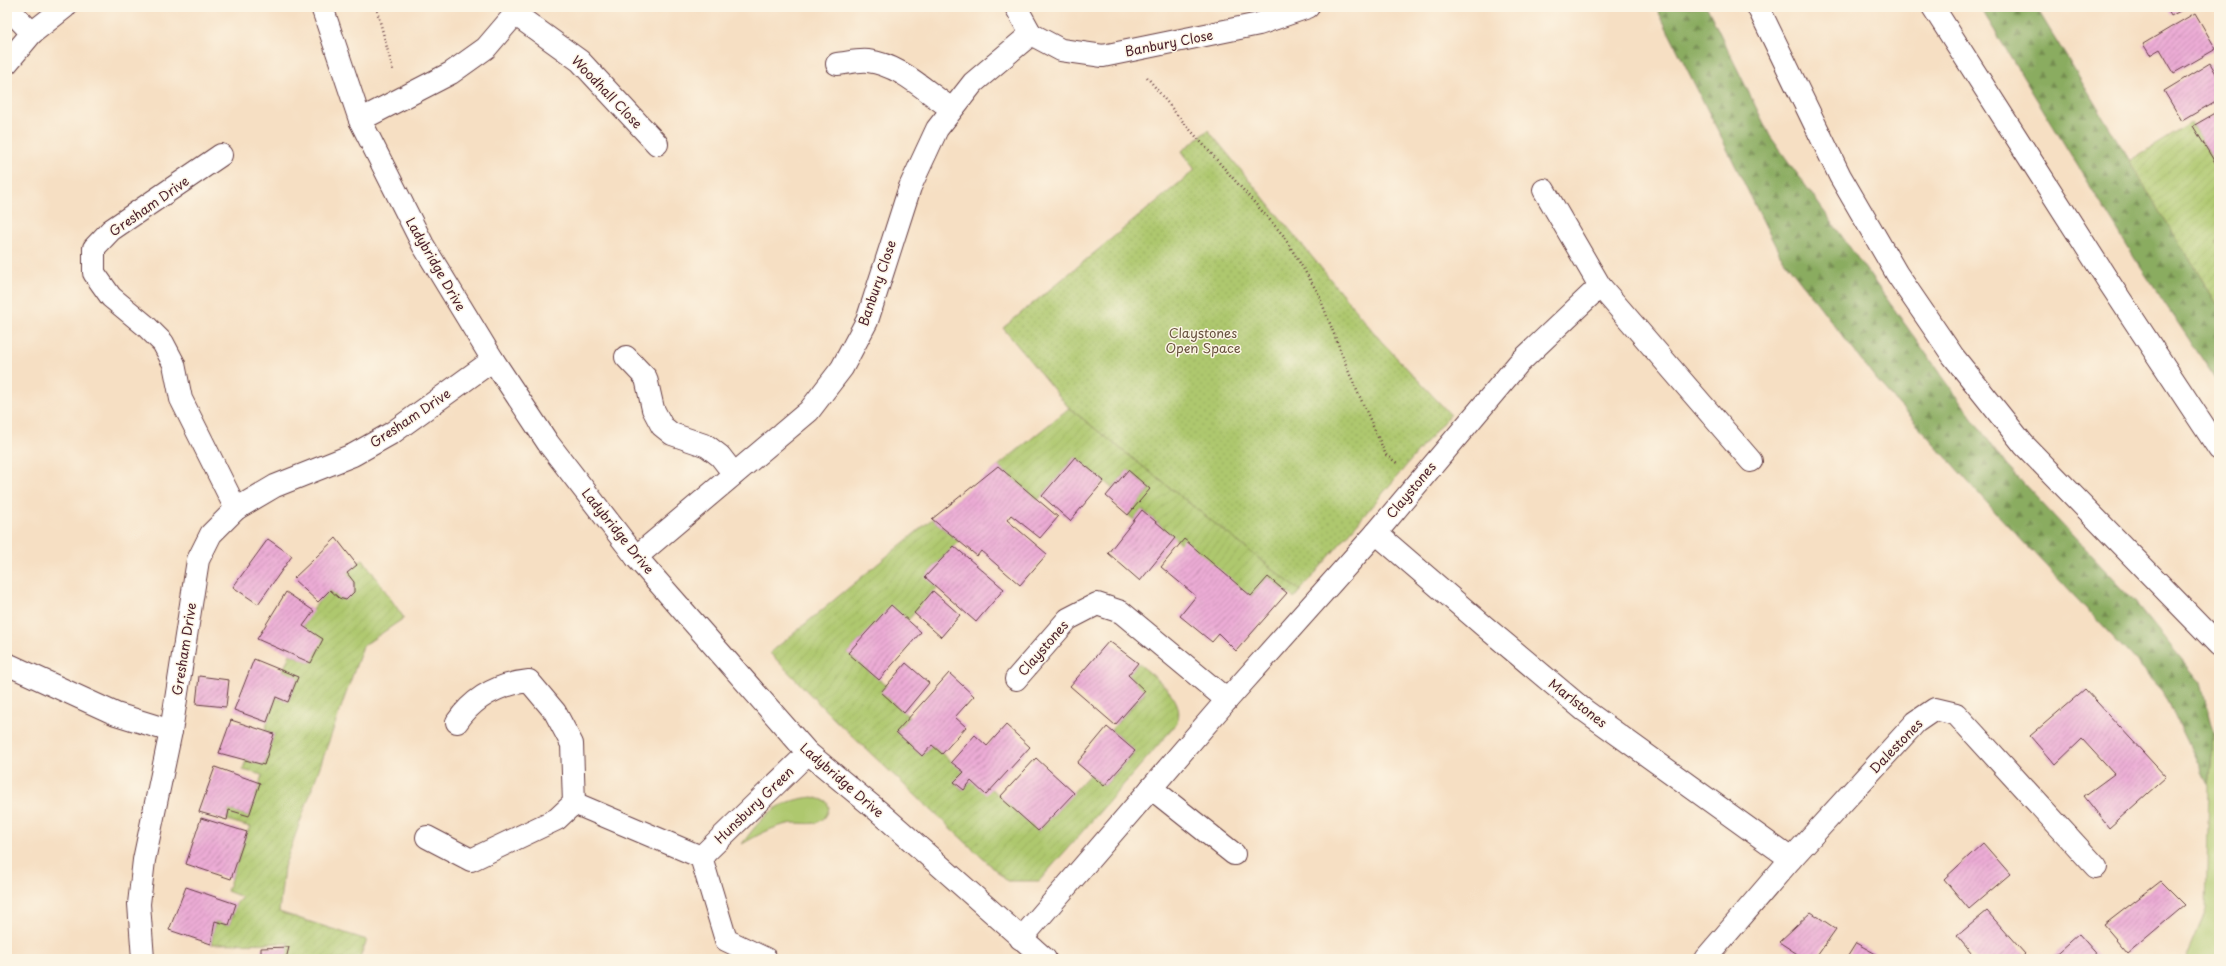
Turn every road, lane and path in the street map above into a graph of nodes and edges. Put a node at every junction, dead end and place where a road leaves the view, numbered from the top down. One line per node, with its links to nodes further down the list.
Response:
1 (7, 7): 10 (main road)
2 (65, 7): 10 (main road)
3 (322, 7): 17 (main road, Ladybridge Drive)
4 (376, 7): 15 (path)
5 (1016, 7): 11 (main road)
6 (1308, 7): 12 (main road, Banbury Close)
7 (1758, 7): 31 (main road)
8 (1933, 7): 24 (main road)
9 (517, 10): 15 (main road, Woodhall Close); 18 (main road, Woodhall Close)
10 (32, 33): 13 (main road)
11 (1031, 34): 12 (main road, Banbury Close); 16 (main road, Banbury Close)
12 (1134, 50): 27 (path)
13 (7, 63)
14 (837, 64): 16 (main road)
15 (400, 99): 17 (main road, Woodhall Close)
16 (952, 109): 26 (main road, Banbury Close)
17 (360, 120): 23 (main road, Ladybridge Drive)
18 (657, 144)
19 (221, 155): 28 (main road, Gresham Drive)
20 (1544, 190): 21 (main road)
21 (1600, 286): 25 (main road); 27 (main road, Claystones)
22 (626, 357): 26 (main road)
23 (492, 360): 28 (main road, Gresham Drive); 30 (main road, Ladybridge Drive)
24 (2219, 449)
25 (1751, 461)
26 (734, 474): 30 (main road, Banbury Close)
27 (1418, 481): 29 (main road, Claystones)
28 (236, 509): 36 (main road, Gresham Drive)
29 (1376, 532): 34 (main road, Claystones); 43 (main road, Marlstones)
30 (636, 557): 37 (main road, Ladybridge Drive)
31 (2219, 645)
32 (7, 664): 36 (main road)
33 (1016, 679): 34 (main road, Claystones)
34 (1227, 700): 38 (main road, Claystones)
35 (457, 722): 39 (main road)
36 (171, 731): 47 (main road, Gresham Drive)
37 (808, 753): 42 (main road, Hunsbury Green); 45 (main road, Ladybridge Drive)
38 (1151, 788): 41 (main road); 45 (main road, Claystones)
39 (574, 803): 40 (main road); 42 (main road)
40 (426, 837)
41 (1234, 854)
42 (701, 857): 48 (main road)
43 (1791, 859): 44 (main road, Dalestones); 46 (main road, Dalestones)
44 (2096, 867)
45 (1021, 939): 49 (main road, Ladybridge Drive)
46 (1707, 958)
47 (143, 959)
48 (766, 959)
49 (1045, 959)

